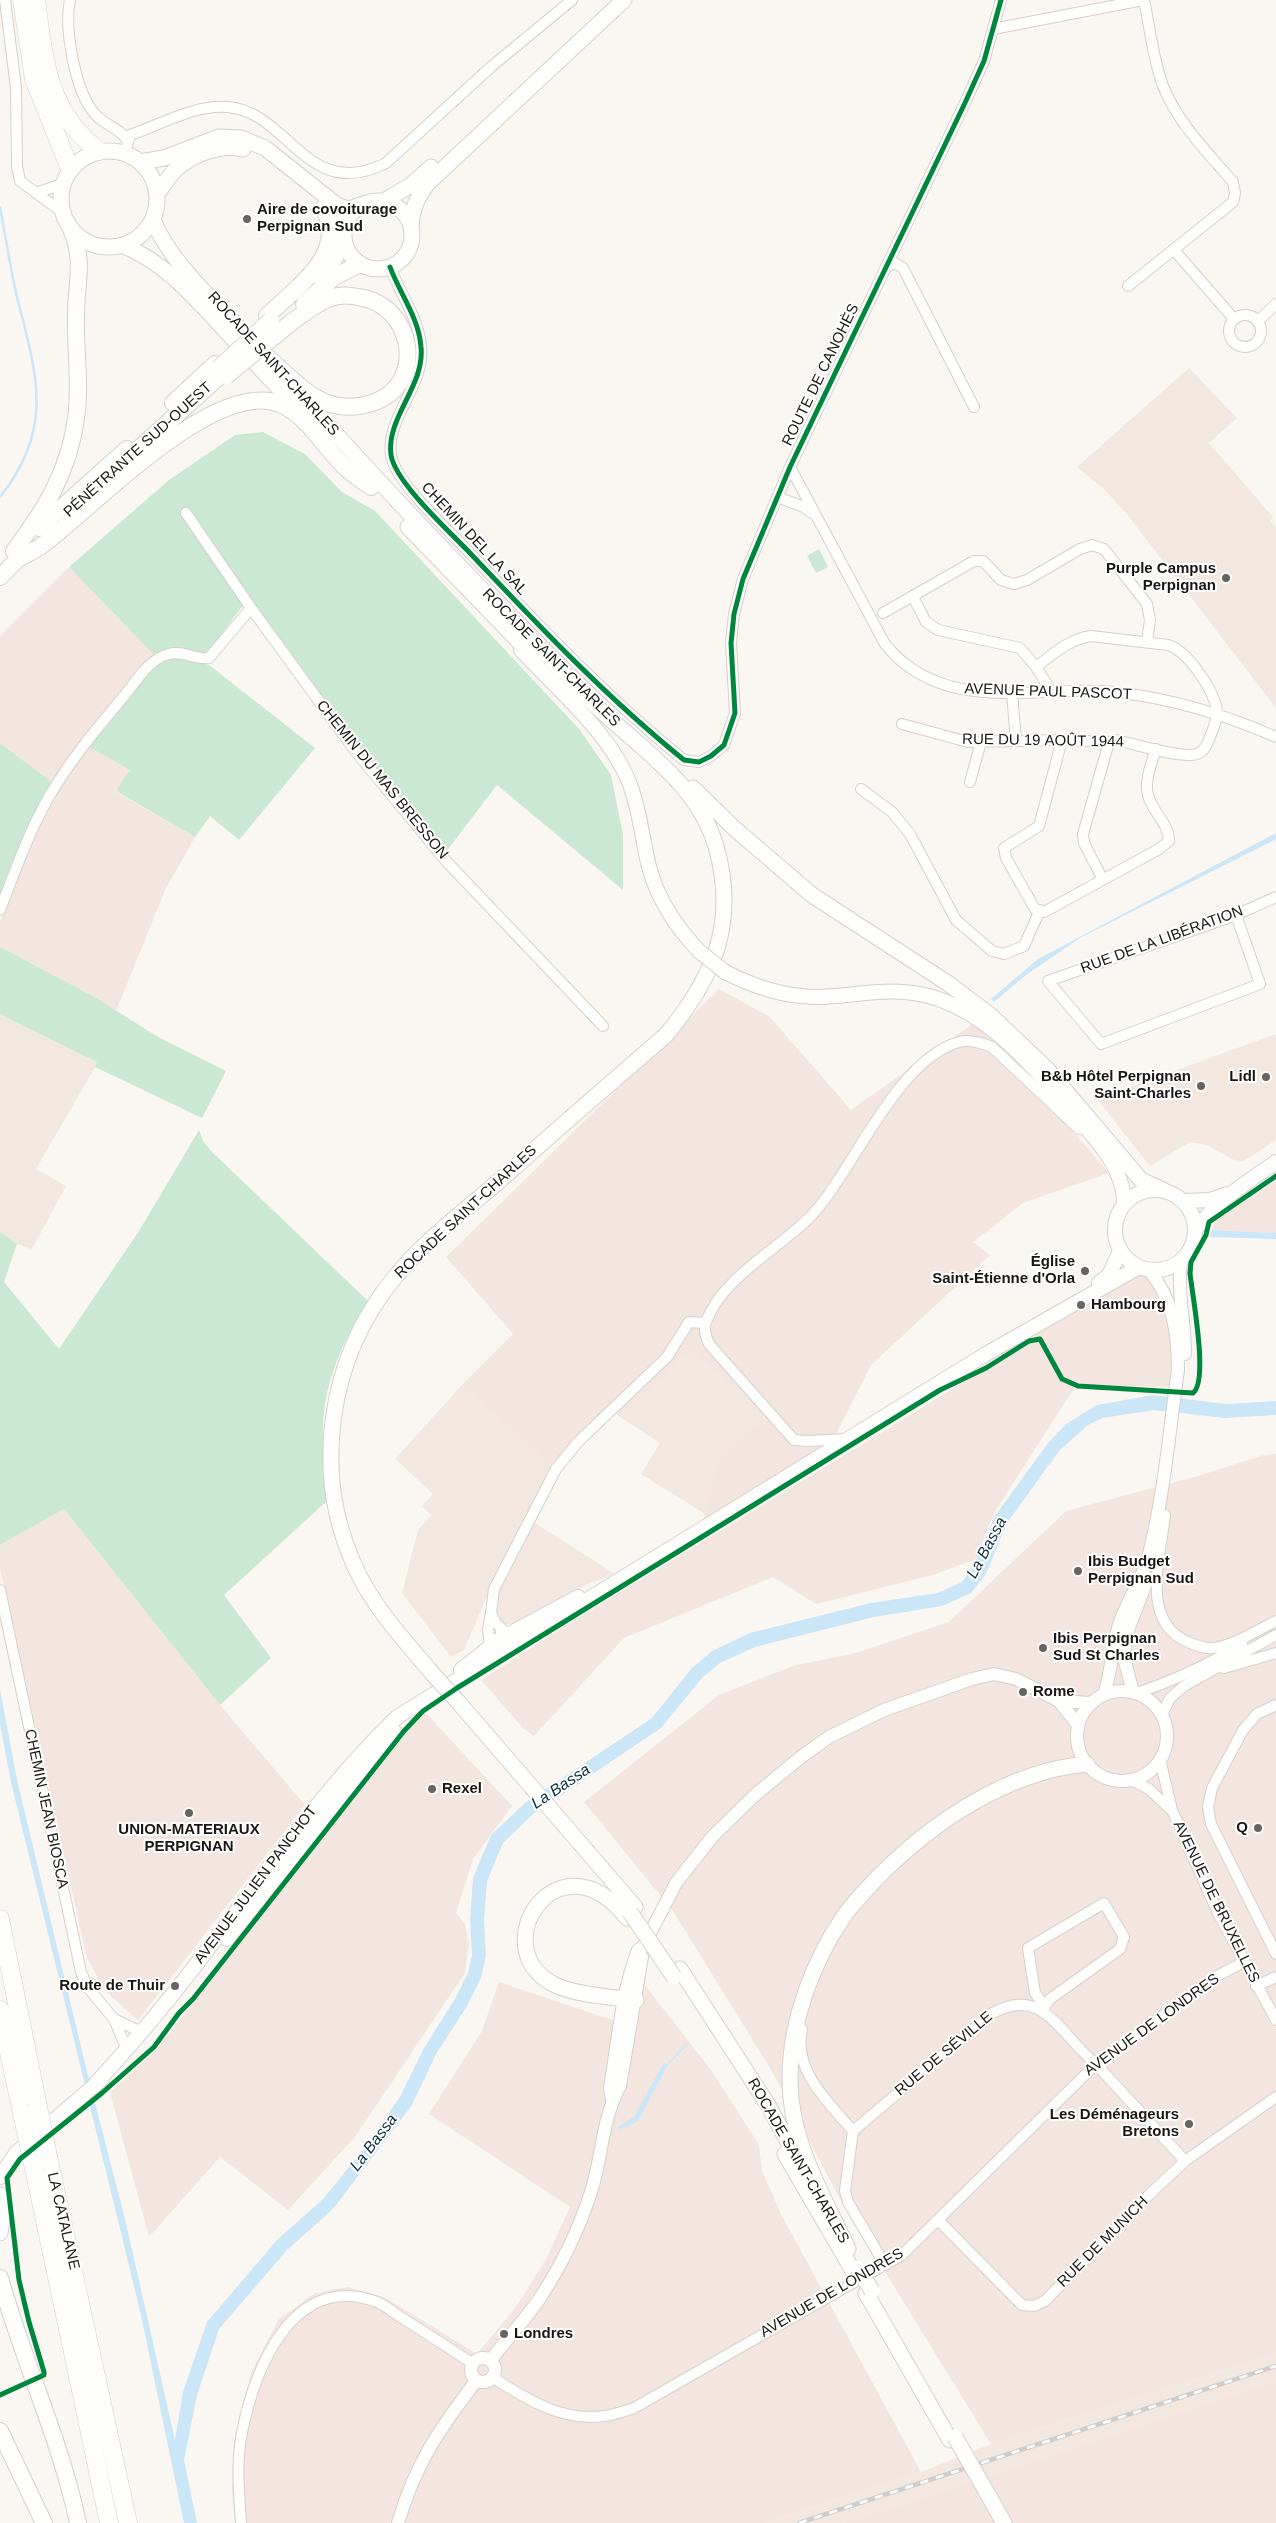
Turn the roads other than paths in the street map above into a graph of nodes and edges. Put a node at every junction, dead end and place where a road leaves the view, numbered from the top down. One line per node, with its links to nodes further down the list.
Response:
1 (5, 0): 15 (street)
2 (22, 0): 14 (highway)
3 (36, 0): 12 (highway)
4 (70, 0): 11 (street)
5 (572, 0): 11 (street)
6 (612, 0): 17 (main road)
7 (624, 0): 22 (main road)
8 (1001, 0): 10 (street, ROUTE DE CANOHÈS)
9 (1144, 0): 10 (street); 26 (street)
10 (992, 29): 29 (street, ROUTE DE CANOHÈS)
11 (126, 146): 12 (main road); 13 (main road)
12 (99, 151): 14 (main road)
13 (140, 162): 16 (main road); 18 (main road)
14 (66, 176): 15 (street); 20 (main road)
15 (36, 193): 20 (street)
16 (157, 194): 19 (main road); 21 (main road)
17 (384, 201): 18 (main road); 22 (main road)
18 (360, 205): 24 (main road)
19 (324, 207): 24 (main road); 33 (highway)
20 (62, 212): 23 (main road)
21 (153, 219): 25 (main road); 35 (main road, ROCADE SAINT-CHARLES)
22 (411, 226): 28 (main road)
23 (71, 229): 25 (main road); 43 (highway)
24 (343, 233): 27 (main road); 33 (highway)
25 (122, 245): 39 (main road, ROCADE SAINT-CHARLES)
26 (1174, 250): 30 (street); 32 (street)
27 (360, 264): 28 (main road); 33 (highway)
28 (390, 267): 63 (street, CHEMIN DEL LA SAL)
29 (886, 267): 37 (street); 38 (street, ROUTE DE CANOHÈS)
30 (1128, 286)
31 (1276, 304): 34 (street)
32 (1234, 320): 34 (street); 34 (street)
33 (277, 321): 35 (highway); 36 (highway, bridge); 36 (highway, bridge)
34 (1258, 321)
35 (267, 357): 51 (main road, ROCADE SAINT-CHARLES)
36 (221, 370): 43 (highway, PÉNÉTRANTE SUD-OUEST); 43 (highway, PÉNÉTRANTE SUD-OUEST)
37 (974, 406)
38 (790, 467): 40 (street, ROUTE DE CANOHÈS); 42 (street, AVENUE PAUL PASCOT)
39 (371, 487): 43 (highway); 47 (main road, ROCADE SAINT-CHARLES)
40 (776, 497): 42 (street); 63 (street, ROUTE DE CANOHÈS)
41 (186, 513): 48 (street, CHEMIN DU MAS BRESSON)
42 (814, 514): 54 (street, AVENUE PAUL PASCOT)
43 (16, 555): 44 (highway, PÉNÉTRANTE SUD-OUEST); 45 (highway, PÉNÉTRANTE SUD-OUEST)
44 (0, 564)
45 (0, 577)
46 (913, 596): 49 (street); 50 (street); 52 (street)
47 (474, 598): 72 (main road, ROCADE SAINT-CHARLES); 73 (main road, bridge)
48 (251, 608): 68 (street); 71 (street, CHEMIN DU MAS BRESSON)
49 (884, 613)
50 (1147, 642): 52 (street); 55 (street)
51 (543, 652): 72 (main road, ROCADE SAINT-CHARLES); 75 (main road)
52 (1036, 667): 53 (street)
53 (1052, 691): 54 (street, AVENUE PAUL PASCOT); 55 (street, AVENUE PAUL PASCOT)
54 (1012, 693): 59 (street)
55 (1218, 713): 57 (street, AVENUE PAUL PASCOT); 62 (street, RUE DU 19 AOÛT 1944)
56 (902, 724): 60 (street, RUE DU 19 AOÛT 1944)
57 (1276, 737)
58 (1062, 740): 59 (street, RUE DU 19 AOÛT 1944); 61 (street, RUE DU 19 AOÛT 1944); 69 (street)
59 (1016, 741): 60 (street, RUE DU 19 AOÛT 1944)
60 (981, 742): 64 (street)
61 (1109, 742): 62 (street, RUE DU 19 AOÛT 1944); 66 (street)
62 (1156, 749): 66 (street)
63 (699, 762)
64 (970, 782)
65 (862, 789): 69 (street)
66 (1102, 878): 69 (street)
67 (1276, 897): 70 (street, RUE DE LA LIBÉRATION)
68 (0, 910)
69 (1040, 910)
70 (1236, 915): 70 (street, RUE DE LA LIBÉRATION)
71 (603, 1026)
72 (562, 1124): 108 (main road, ROCADE SAINT-CHARLES, bridge)
73 (1101, 1148): 78 (main road); 84 (street)
74 (1276, 1162): 76 (main road)
75 (1163, 1190): 77 (main road); 78 (main road)
76 (1232, 1192): 77 (main road); 79 (main road)
77 (1184, 1201): 79 (main road)
78 (1124, 1203): 80 (main road)
79 (1195, 1230): 81 (main road)
80 (1120, 1251): 82 (main road); 83 (main road, AVENUE JULIEN PANCHOT)
81 (1181, 1260): 82 (main road); 85 (street)
82 (1144, 1268): 83 (main road, AVENUE JULIEN PANCHOT); 85 (street)
83 (1073, 1302): 87 (main road, AVENUE JULIEN PANCHOT)
84 (705, 1323): 87 (street); 90 (street)
85 (1179, 1390): 86 (street)
86 (1175, 1419): 88 (street); 97 (street)
87 (850, 1439): 93 (main road, AVENUE JULIEN PANCHOT)
88 (1166, 1515): 91 (street); 96 (street)
89 (0, 1590): 119 (street, CHEMIN JEAN BIOSCA)
90 (491, 1614): 93 (street); 93 (street)
91 (1276, 1623): 96 (street)
92 (1276, 1635): 95 (street)
93 (503, 1640): 98 (main road, AVENUE JULIEN PANCHOT); 98 (main road, AVENUE JULIEN PANCHOT)
94 (1276, 1653): 95 (street)
95 (1213, 1670): 102 (street)
96 (1135, 1693): 97 (street); 102 (street)
97 (1104, 1695): 100 (street)
98 (426, 1698): 121 (main road, AVENUE JULIEN PANCHOT); 124 (main road, AVENUE JULIEN PANCHOT)
99 (1059, 1701): 100 (street); 103 (street); 116 (street)
100 (1091, 1703): 103 (street)
101 (1276, 1704): 111 (street)
102 (1162, 1715): 104 (street)
103 (1078, 1725): 105 (street)
104 (1160, 1759): 106 (street); 107 (street, AVENUE DE BRUXELLES)
105 (1087, 1764): 106 (street); 110 (main road)
106 (1131, 1780): 107 (street, AVENUE DE BRUXELLES)
107 (1172, 1810): 112 (street, AVENUE DE BRUXELLES)
108 (631, 1912): 113 (main road, ROCADE SAINT-CHARLES, bridge); 116 (main road)
109 (0, 1919): 147 (highway, LA CATALANE, bridge)
110 (827, 1944): 127 (street); 134 (main road)
111 (1276, 1954)
112 (1244, 1962): 115 (street, AVENUE DE BRUXELLES); 123 (street, AVENUE DE LONDRES)
113 (677, 1973): 134 (main road, ROCADE SAINT-CHARLES); 136 (main road, ROCADE SAINT-CHARLES)
114 (1276, 1977): 115 (street)
115 (1256, 1986): 120 (street, AVENUE DE BRUXELLES)
116 (630, 2000): 138 (street)
117 (1044, 2009): 117 (street); 123 (street); 127 (street, RUE DE SÉVILLE)
118 (0, 2010): 146 (highway, LA CATALANE, bridge)
119 (114, 2019): 121 (street, CHEMIN JEAN BIOSCA); 122 (street, CHEMIN JEAN BIOSCA)
120 (1276, 2020)
121 (141, 2032): 122 (main road, AVENUE JULIEN PANCHOT)
122 (127, 2050): 124 (main road, AVENUE JULIEN PANCHOT)
123 (1096, 2064): 129 (street); 132 (street, AVENUE DE LONDRES)
124 (96, 2084): 126 (main road, AVENUE JULIEN PANCHOT)
125 (1276, 2097): 129 (street, RUE DE MUNICH)
126 (76, 2100): 128 (main road, AVENUE JULIEN PANCHOT); 130 (main road, AVENUE JULIEN PANCHOT)
127 (853, 2131): 135 (street)
128 (0, 2155)
129 (1185, 2160): 132 (street, RUE DE MUNICH)
130 (0, 2177)
131 (0, 2195): 133 (main road)
132 (938, 2220): 135 (street, AVENUE DE LONDRES)
133 (0, 2233)
134 (848, 2249): 136 (main road, ROCADE SAINT-CHARLES)
135 (885, 2265): 140 (street, AVENUE DE LONDRES)
136 (856, 2270): 143 (main road, ROCADE SAINT-CHARLES)
137 (0, 2278): 145 (highway)
138 (490, 2361): 139 (street); 140 (street)
139 (472, 2364): 141 (street); 148 (street)
140 (492, 2377): 141 (street)
141 (476, 2381): 149 (street)
142 (0, 2431): 144 (highway)
143 (987, 2500): 150 (main road, ROCADE SAINT-CHARLES); 151 (main road, ROCADE SAINT-CHARLES)
144 (44, 2523)
145 (78, 2523)
146 (109, 2523)
147 (128, 2523)
148 (241, 2523)
149 (398, 2523)
150 (998, 2523)
151 (1004, 2523)

